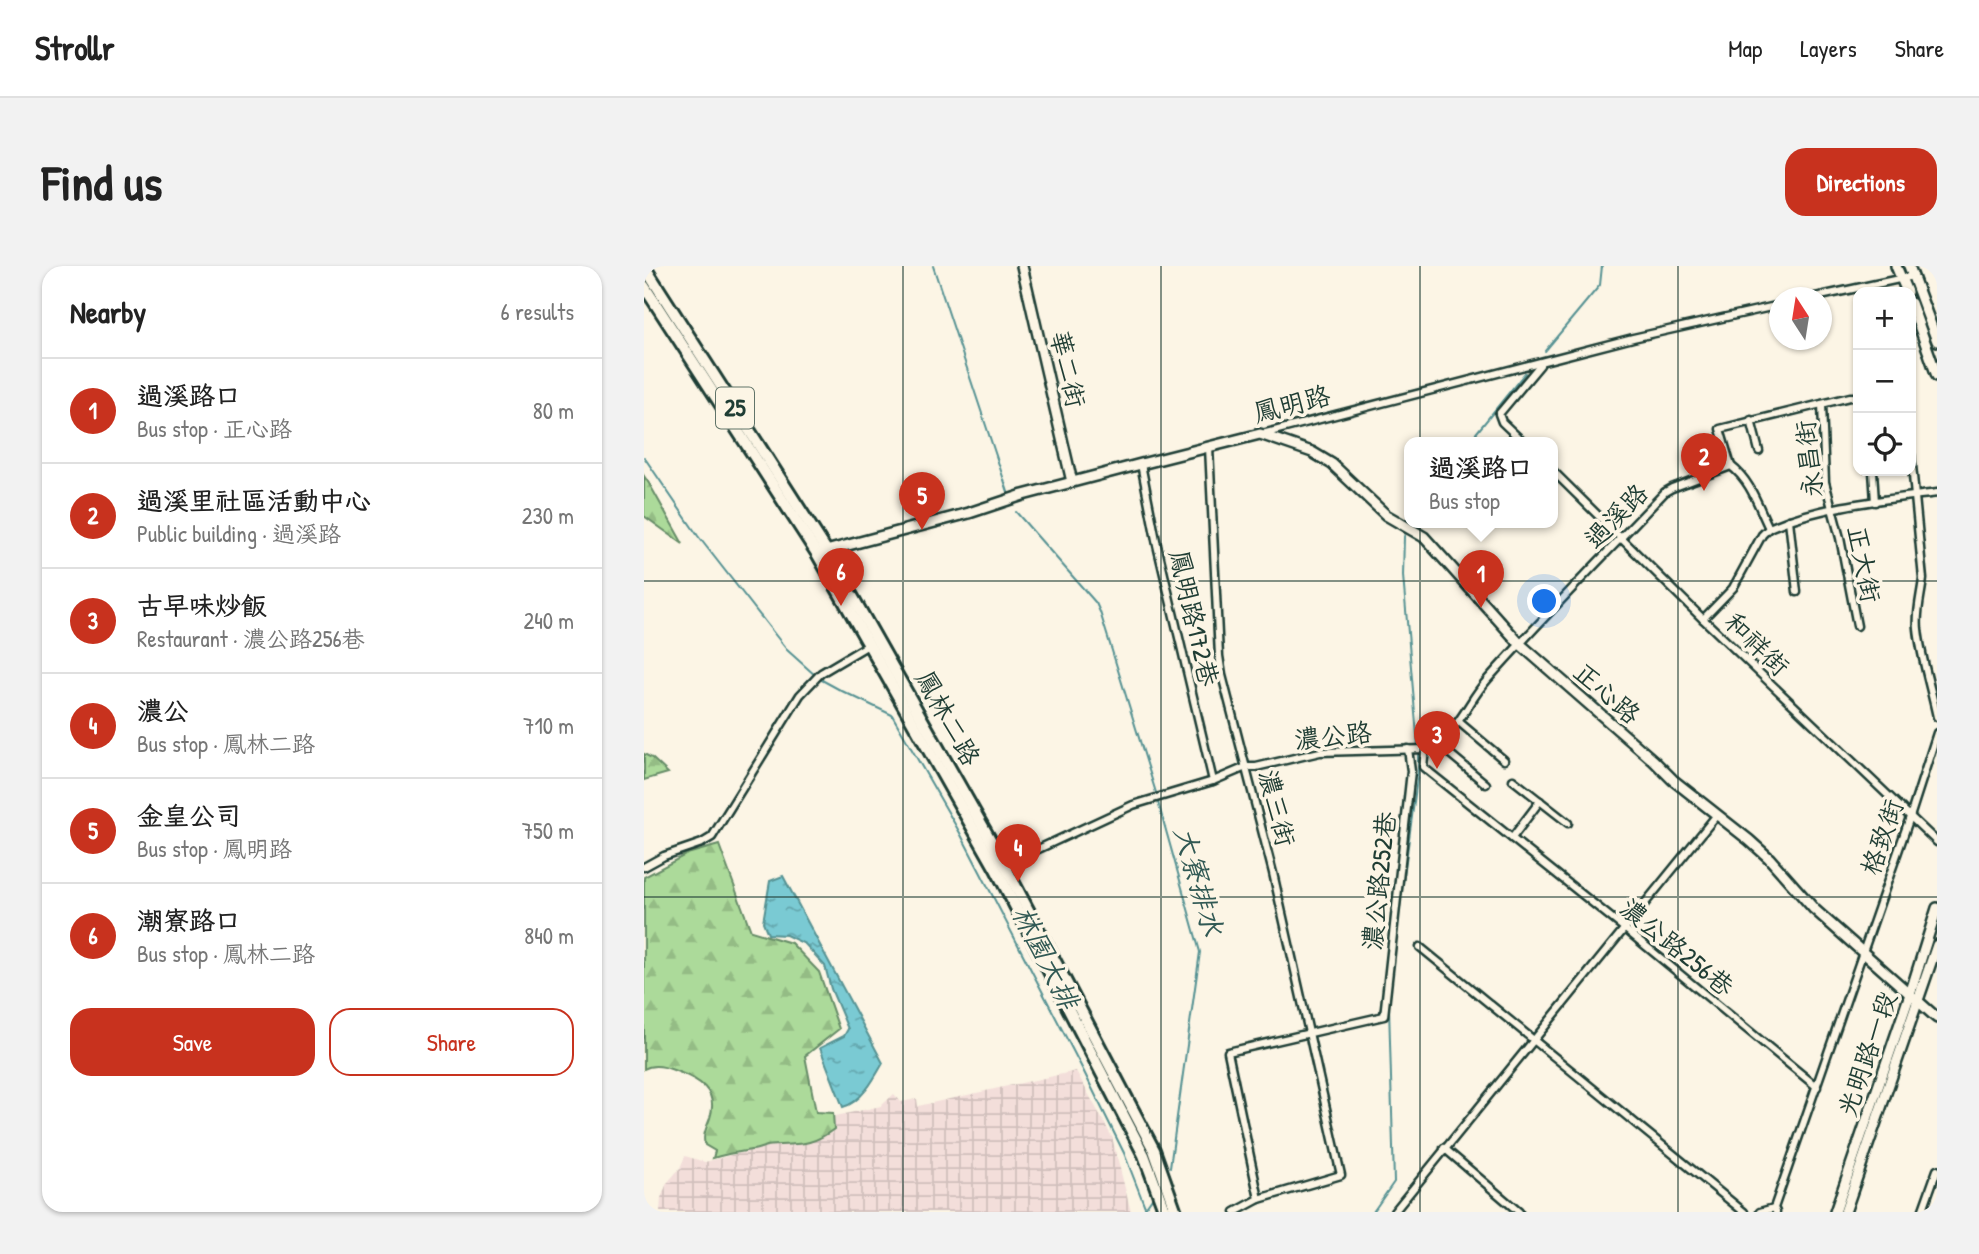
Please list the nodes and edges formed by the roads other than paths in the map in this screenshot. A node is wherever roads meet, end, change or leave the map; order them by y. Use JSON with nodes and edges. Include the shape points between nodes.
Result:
{"nodes":[{"id":1,"x":644,"y":266,"type":"edge"},
{"id":2,"x":1022,"y":266,"type":"edge"},
{"id":3,"x":1896,"y":266,"type":"edge"},
{"id":4,"x":1909,"y":266,"type":"edge"},
{"id":5,"x":1913,"y":276,"type":"junction"},
{"id":6,"x":1901,"y":279,"type":"junction"},
{"id":7,"x":644,"y":286,"type":"edge"},
{"id":8,"x":1905,"y":287,"type":"edge"},
{"id":9,"x":1832,"y":293,"type":"edge"},
{"id":10,"x":1769,"y":307,"type":"edge"},
{"id":11,"x":1916,"y":317,"type":"edge"},
{"id":12,"x":1937,"y":341,"type":"edge"},
{"id":13,"x":1541,"y":363,"type":"junction"},
{"id":14,"x":1937,"y":376,"type":"edge"},
{"id":15,"x":1853,"y":397,"type":"edge"},
{"id":16,"x":1822,"y":404,"type":"junction"},
{"id":17,"x":1751,"y":421,"type":"junction"},
{"id":18,"x":1260,"y":434,"type":"junction"},
{"id":19,"x":1518,"y":437,"type":"edge"},
{"id":20,"x":1209,"y":447,"type":"junction"},
{"id":21,"x":1759,"y":451,"type":"dead end"},
{"id":22,"x":1141,"y":464,"type":"junction"},
{"id":23,"x":1731,"y":466,"type":"junction"},
{"id":24,"x":1558,"y":476,"type":"edge"},
{"id":25,"x":1873,"y":476,"type":"edge"},
{"id":26,"x":1913,"y":476,"type":"edge"},
{"id":27,"x":1072,"y":482,"type":"junction"},
{"id":28,"x":1937,"y":493,"type":"edge"},
{"id":29,"x":1914,"y":496,"type":"junction"},
{"id":30,"x":1875,"y":502,"type":"junction"},
{"id":31,"x":1834,"y":509,"type":"junction"},
{"id":32,"x":1789,"y":520,"type":"junction"},
{"id":33,"x":1404,"y":526,"type":"edge"},
{"id":34,"x":1409,"y":528,"type":"edge"},
{"id":35,"x":1769,"y":528,"type":"junction"},
{"id":36,"x":1622,"y":537,"type":"junction"},
{"id":37,"x":822,"y":553,"type":"junction"},
{"id":38,"x":1797,"y":592,"type":"dead end"},
{"id":39,"x":1703,"y":619,"type":"junction"},
{"id":40,"x":1857,"y":626,"type":"dead end"},
{"id":41,"x":873,"y":641,"type":"junction"},
{"id":42,"x":1520,"y":644,"type":"junction"},
{"id":43,"x":1937,"y":716,"type":"edge"},
{"id":44,"x":1459,"y":722,"type":"junction"},
{"id":45,"x":1937,"y":733,"type":"edge"},
{"id":46,"x":1438,"y":744,"type":"junction"},
{"id":47,"x":1417,"y":749,"type":"junction"},
{"id":48,"x":1504,"y":760,"type":"dead end"},
{"id":49,"x":1246,"y":767,"type":"junction"},
{"id":50,"x":1513,"y":780,"type":"dead end"},
{"id":51,"x":1213,"y":781,"type":"junction"},
{"id":52,"x":1486,"y":784,"type":"dead end"},
{"id":53,"x":1540,"y":801,"type":"junction"},
{"id":54,"x":1716,"y":816,"type":"junction"},
{"id":55,"x":1910,"y":817,"type":"junction"},
{"id":56,"x":1569,"y":822,"type":"dead end"},
{"id":57,"x":1512,"y":838,"type":"junction"},
{"id":58,"x":1937,"y":842,"type":"edge"},
{"id":59,"x":644,"y":867,"type":"edge"},
{"id":60,"x":1000,"y":867,"type":"junction"},
{"id":61,"x":1937,"y":908,"type":"edge"},
{"id":62,"x":1624,"y":928,"type":"junction"},
{"id":63,"x":1937,"y":945,"type":"edge"},
{"id":64,"x":1420,"y":947,"type":"dead end"},
{"id":65,"x":1863,"y":953,"type":"junction"},
{"id":66,"x":1910,"y":994,"type":"junction"},
{"id":67,"x":1919,"y":1002,"type":"junction"},
{"id":68,"x":1937,"y":1018,"type":"edge"},
{"id":69,"x":1310,"y":1033,"type":"junction"},
{"id":70,"x":1533,"y":1039,"type":"junction"},
{"id":71,"x":1817,"y":1087,"type":"junction"},
{"id":72,"x":1444,"y":1148,"type":"junction"},
{"id":73,"x":1937,"y":1170,"type":"edge"},
{"id":74,"x":1259,"y":1199,"type":"junction"},
{"id":75,"x":1775,"y":1210,"type":"edge"},
{"id":76,"x":1165,"y":1212,"type":"edge"},
{"id":77,"x":1176,"y":1212,"type":"edge"},
{"id":78,"x":1235,"y":1212,"type":"edge"},
{"id":79,"x":1394,"y":1212,"type":"edge"},
{"id":80,"x":1520,"y":1212,"type":"edge"},
{"id":81,"x":1744,"y":1212,"type":"edge"},
{"id":82,"x":1760,"y":1212,"type":"edge"},
{"id":83,"x":1835,"y":1212,"type":"edge"},
{"id":84,"x":1845,"y":1212,"type":"edge"},
{"id":85,"x":1922,"y":1212,"type":"edge"}],
"edges":[{"from":1,"to":37,"type":"main road","name":"鳳林二路","number":"25"},
{"from":2,"to":27,"type":"street","name":"華二街"},
{"from":3,"to":6,"type":"street"},
{"from":4,"to":5,"type":"street"},
{"from":5,"to":6,"type":"street"},
{"from":5,"to":12,"type":"street"},
{"from":6,"to":8,"type":"street"},
{"from":6,"to":9,"type":"street"},
{"from":7,"to":37,"type":"main road","name":"鳳林二路","number":"25"},
{"from":10,"to":13,"type":"street","name":"鳳明路"},
{"from":11,"to":14,"type":"street"},
{"from":13,"to":18,"type":"street","name":"鳳明路"},
{"from":13,"to":19,"type":"street","via":[[1499,414]]},
{"from":15,"to":16,"type":"street"},
{"from":16,"to":17,"type":"street"},
{"from":16,"to":31,"type":"street","name":"永昌街","via":[[1825,482]]},
{"from":17,"to":21,"type":"street"},
{"from":17,"to":23,"type":"street","via":[[1720,429]]},
{"from":18,"to":20,"type":"street","name":"鳳明路"},
{"from":18,"to":33,"type":"street","name":"正心路","via":[[1332,464],[1386,515]]},
{"from":20,"to":22,"type":"street","name":"鳳明路"},
{"from":20,"to":49,"type":"street","name":"濃三街","via":[[1219,656]]},
{"from":22,"to":27,"type":"street","name":"鳳明路"},
{"from":22,"to":51,"type":"street","name":"鳳明路172巷"},
{"from":23,"to":35,"type":"street","via":[[1747,481]]},
{"from":23,"to":36,"type":"street","name":"過溪路","via":[[1665,492]]},
{"from":24,"to":36,"type":"street","name":"和祥街"},
{"from":25,"to":30,"type":"street"},
{"from":26,"to":29,"type":"street"},
{"from":27,"to":37,"type":"street","name":"鳳明路"},
{"from":28,"to":29,"type":"street"},
{"from":29,"to":30,"type":"street"},
{"from":29,"to":43,"type":"street","via":[[1923,579],[1918,629]]},
{"from":30,"to":31,"type":"street"},
{"from":31,"to":32,"type":"street"},
{"from":31,"to":40,"type":"street","name":"正大街"},
{"from":32,"to":35,"type":"street"},
{"from":32,"to":38,"type":"street"},
{"from":34,"to":42,"type":"street","name":"正心路","via":[[1437,550]]},
{"from":35,"to":39,"type":"street","via":[[1733,589]]},
{"from":36,"to":39,"type":"street","name":"和祥街"},
{"from":36,"to":42,"type":"street","name":"過溪路"},
{"from":37,"to":41,"type":"main road","name":"鳳林二路","number":"25"},
{"from":39,"to":55,"type":"street","name":"和祥街"},
{"from":41,"to":59,"type":"street","via":[[821,673],[792,704],[712,837]]},
{"from":41,"to":60,"type":"main road","name":"鳳林二路","number":"25"},
{"from":42,"to":44,"type":"street","name":"濃公路","via":[[1485,682]]},
{"from":42,"to":54,"type":"street","name":"正心路"},
{"from":44,"to":46,"type":"street","name":"濃公路"},
{"from":44,"to":48,"type":"street"},
{"from":45,"to":55,"type":"street","name":"格致街"},
{"from":46,"to":47,"type":"street","name":"濃公路"},
{"from":46,"to":52,"type":"street"},
{"from":47,"to":49,"type":"street","name":"濃公路","via":[[1320,752]]},
{"from":47,"to":57,"type":"street","name":"濃公路256巷","via":[[1423,767]]},
{"from":47,"to":69,"type":"street","name":"濃公路252巷","via":[[1384,1016]]},
{"from":49,"to":51,"type":"street","name":"濃公路"},
{"from":49,"to":69,"type":"street","name":"濃三街"},
{"from":50,"to":53,"type":"street"},
{"from":51,"to":60,"type":"street","name":"濃公路","via":[[1150,799]]},
{"from":53,"to":56,"type":"street"},
{"from":53,"to":57,"type":"street"},
{"from":54,"to":62,"type":"street"},
{"from":54,"to":65,"type":"street","name":"正心路","via":[[1769,858],[1814,909]]},
{"from":55,"to":58,"type":"street","name":"和祥街"},
{"from":55,"to":65,"type":"street","name":"格致街"},
{"from":57,"to":62,"type":"street","name":"濃公路256巷"},
{"from":60,"to":76,"type":"main road","name":"鳳林二路","number":"25","via":[[1144,1155]]},
{"from":60,"to":77,"type":"main road","name":"鳳林二路","number":"25","via":[[1154,1150]]},
{"from":61,"to":66,"type":"street","name":"光明路一段"},
{"from":62,"to":70,"type":"street"},
{"from":62,"to":71,"type":"street","name":"濃公路256巷"},
{"from":63,"to":67,"type":"street","name":"光明路一段"},
{"from":64,"to":70,"type":"street"},
{"from":65,"to":66,"type":"street","name":"正心路"},
{"from":65,"to":71,"type":"street","name":"格致街"},
{"from":66,"to":67,"type":"street","name":"正心路"},
{"from":66,"to":83,"type":"street","name":"光明路一段"},
{"from":67,"to":68,"type":"street","name":"正心路"},
{"from":67,"to":84,"type":"street","name":"光明路一段"},
{"from":69,"to":74,"type":"street","name":"濃三街","via":[[1341,1175]]},
{"from":69,"to":74,"type":"street","via":[[1228,1052]]},
{"from":70,"to":72,"type":"street"},
{"from":70,"to":81,"type":"street"},
{"from":71,"to":75,"type":"street","name":"格致街"},
{"from":72,"to":79,"type":"street"},
{"from":72,"to":80,"type":"street"},
{"from":73,"to":85,"type":"street"},
{"from":74,"to":78,"type":"street"},
{"from":75,"to":82,"type":"street"}]}
